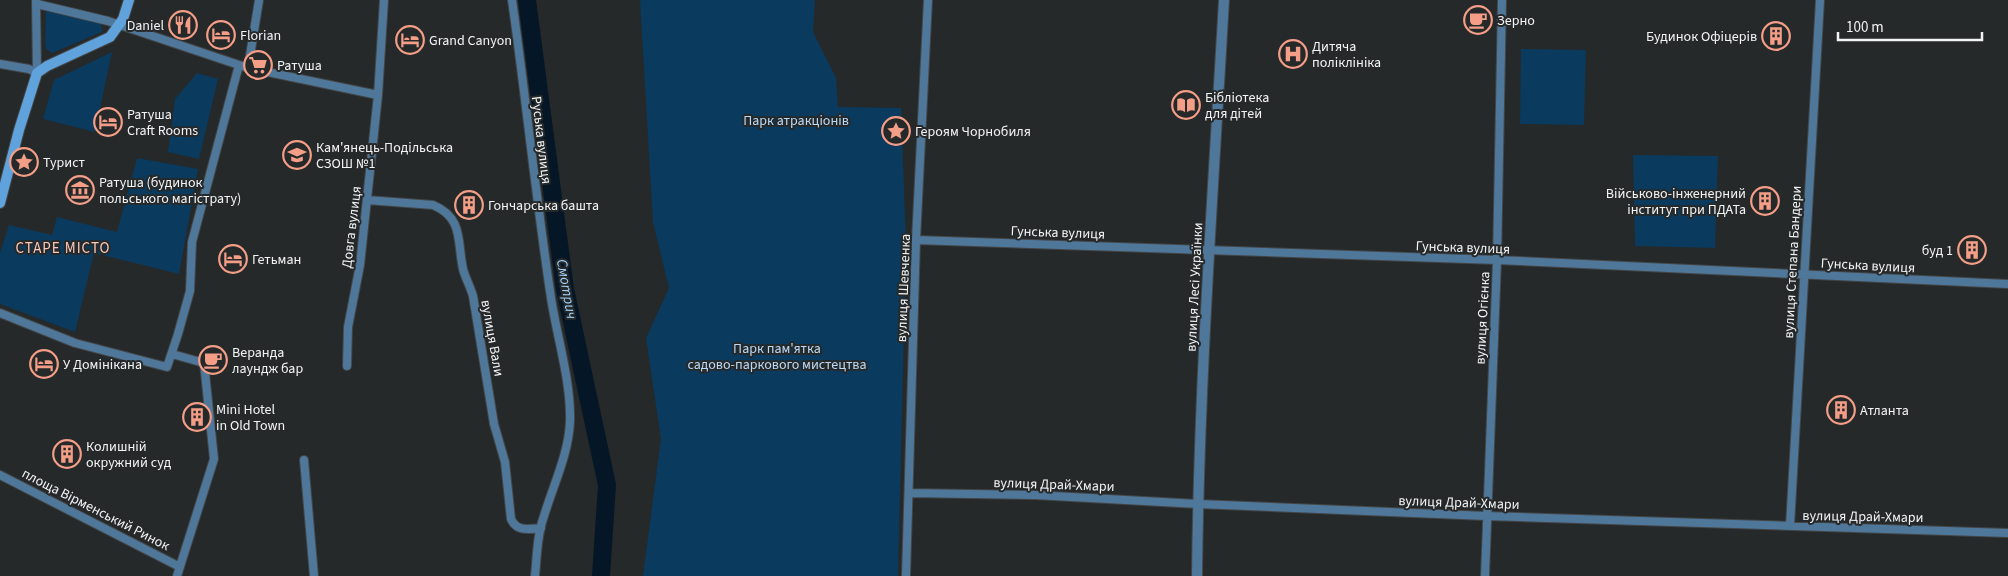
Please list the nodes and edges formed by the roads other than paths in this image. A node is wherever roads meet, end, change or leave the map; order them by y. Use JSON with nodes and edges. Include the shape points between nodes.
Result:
{"nodes":[{"id":1,"x":129,"y":0,"type":"edge"},
{"id":2,"x":259,"y":0,"type":"edge"},
{"id":3,"x":384,"y":0,"type":"edge"},
{"id":4,"x":512,"y":0,"type":"edge"},
{"id":5,"x":928,"y":0,"type":"edge"},
{"id":6,"x":1224,"y":0,"type":"edge"},
{"id":7,"x":1502,"y":0,"type":"edge"},
{"id":8,"x":1820,"y":0,"type":"edge"},
{"id":9,"x":37,"y":2,"type":"edge"},
{"id":10,"x":118,"y":25,"type":"junction"},
{"id":11,"x":0,"y":64,"type":"edge"},
{"id":12,"x":239,"y":65,"type":"junction"},
{"id":13,"x":248,"y":68,"type":"junction"},
{"id":14,"x":37,"y":73,"type":"junction"},
{"id":15,"x":378,"y":95,"type":"junction"},
{"id":16,"x":367,"y":200,"type":"junction"},
{"id":17,"x":0,"y":203,"type":"edge"},
{"id":18,"x":916,"y":240,"type":"junction"},
{"id":19,"x":1209,"y":250,"type":"junction"},
{"id":20,"x":1497,"y":260,"type":"junction"},
{"id":21,"x":1803,"y":275,"type":"junction"},
{"id":22,"x":2008,"y":284,"type":"edge"},
{"id":23,"x":0,"y":313,"type":"edge"},
{"id":24,"x":172,"y":354,"type":"junction"},
{"id":25,"x":347,"y":366,"type":"dead end"},
{"id":26,"x":304,"y":460,"type":"dead end"},
{"id":27,"x":0,"y":475,"type":"edge"},
{"id":28,"x":909,"y":493,"type":"junction"},
{"id":29,"x":1198,"y":504,"type":"junction"},
{"id":30,"x":1486,"y":516,"type":"junction"},
{"id":31,"x":1790,"y":526,"type":"junction"},
{"id":32,"x":540,"y":528,"type":"junction"},
{"id":33,"x":2008,"y":533,"type":"edge"},
{"id":34,"x":180,"y":566,"type":"junction"},
{"id":35,"x":177,"y":576,"type":"edge"},
{"id":36,"x":314,"y":576,"type":"edge"},
{"id":37,"x":535,"y":576,"type":"edge"},
{"id":38,"x":906,"y":576,"type":"edge"},
{"id":39,"x":1197,"y":576,"type":"edge"},
{"id":40,"x":1485,"y":576,"type":"edge"}],
"edges":[{"from":1,"to":10,"type":"main road"},
{"from":2,"to":13,"type":"street"},
{"from":3,"to":15,"type":"street","name":"Довга вулиця"},
{"from":4,"to":32,"type":"street","name":"Руська вулиця","via":[[551,299],[570,406],[569,435],[561,469]]},
{"from":5,"to":18,"type":"street","name":"вулиця Шевченка"},
{"from":6,"to":19,"type":"street","name":"вулиця Лесі Українки"},
{"from":7,"to":20,"type":"street","name":"вулиця Огієнка"},
{"from":8,"to":21,"type":"street","name":"вулиця Степана Бандери"},
{"from":9,"to":10,"type":"street"},
{"from":9,"to":14,"type":"street"},
{"from":10,"to":12,"type":"street"},
{"from":10,"to":14,"type":"main road","via":[[110,37]]},
{"from":11,"to":14,"type":"street"},
{"from":12,"to":13,"type":"street"},
{"from":12,"to":24,"type":"street","via":[[192,242],[190,291]]},
{"from":13,"to":15,"type":"street"},
{"from":14,"to":17,"type":"main road"},
{"from":15,"to":16,"type":"street","name":"Довга вулиця"},
{"from":16,"to":25,"type":"street","name":"Довга вулиця","via":[[360,266],[348,327]]},
{"from":16,"to":32,"type":"street","name":"вулиця Вали","via":[[433,205],[453,219],[464,272],[473,296],[494,424],[508,479],[511,519],[514,526],[521,529]]},
{"from":18,"to":19,"type":"street","name":"Гунська вулиця"},
{"from":18,"to":28,"type":"street","name":"вулиця Шевченка"},
{"from":19,"to":20,"type":"street","name":"Гунська вулиця"},
{"from":19,"to":29,"type":"street","name":"вулиця Лесі Українки"},
{"from":20,"to":21,"type":"street","name":"Гунська вулиця"},
{"from":20,"to":30,"type":"street","name":"вулиця Огієнка"},
{"from":21,"to":22,"type":"street","name":"Гунська вулиця"},
{"from":21,"to":31,"type":"street","name":"вулиця Степана Бандери"},
{"from":23,"to":24,"type":"street","via":[[75,343],[167,367]]},
{"from":24,"to":34,"type":"street","via":[[204,363],[214,459]]},
{"from":26,"to":36,"type":"street"},
{"from":27,"to":34,"type":"street","name":"площа Вірменський Ринок"},
{"from":28,"to":29,"type":"street","name":"вулиця Драй-Хмари","via":[[1035,495]]},
{"from":28,"to":38,"type":"street","name":"вулиця Шевченка"},
{"from":29,"to":30,"type":"street","name":"вулиця Драй-Хмари"},
{"from":29,"to":39,"type":"street","name":"вулиця Лесі Українки"},
{"from":30,"to":31,"type":"street","name":"вулиця Драй-Хмари"},
{"from":30,"to":40,"type":"street","name":"вулиця Огієнка"},
{"from":31,"to":33,"type":"street","name":"вулиця Драй-Хмари"},
{"from":32,"to":37,"type":"street","name":"Руська вулиця"},
{"from":34,"to":35,"type":"street"}]}
